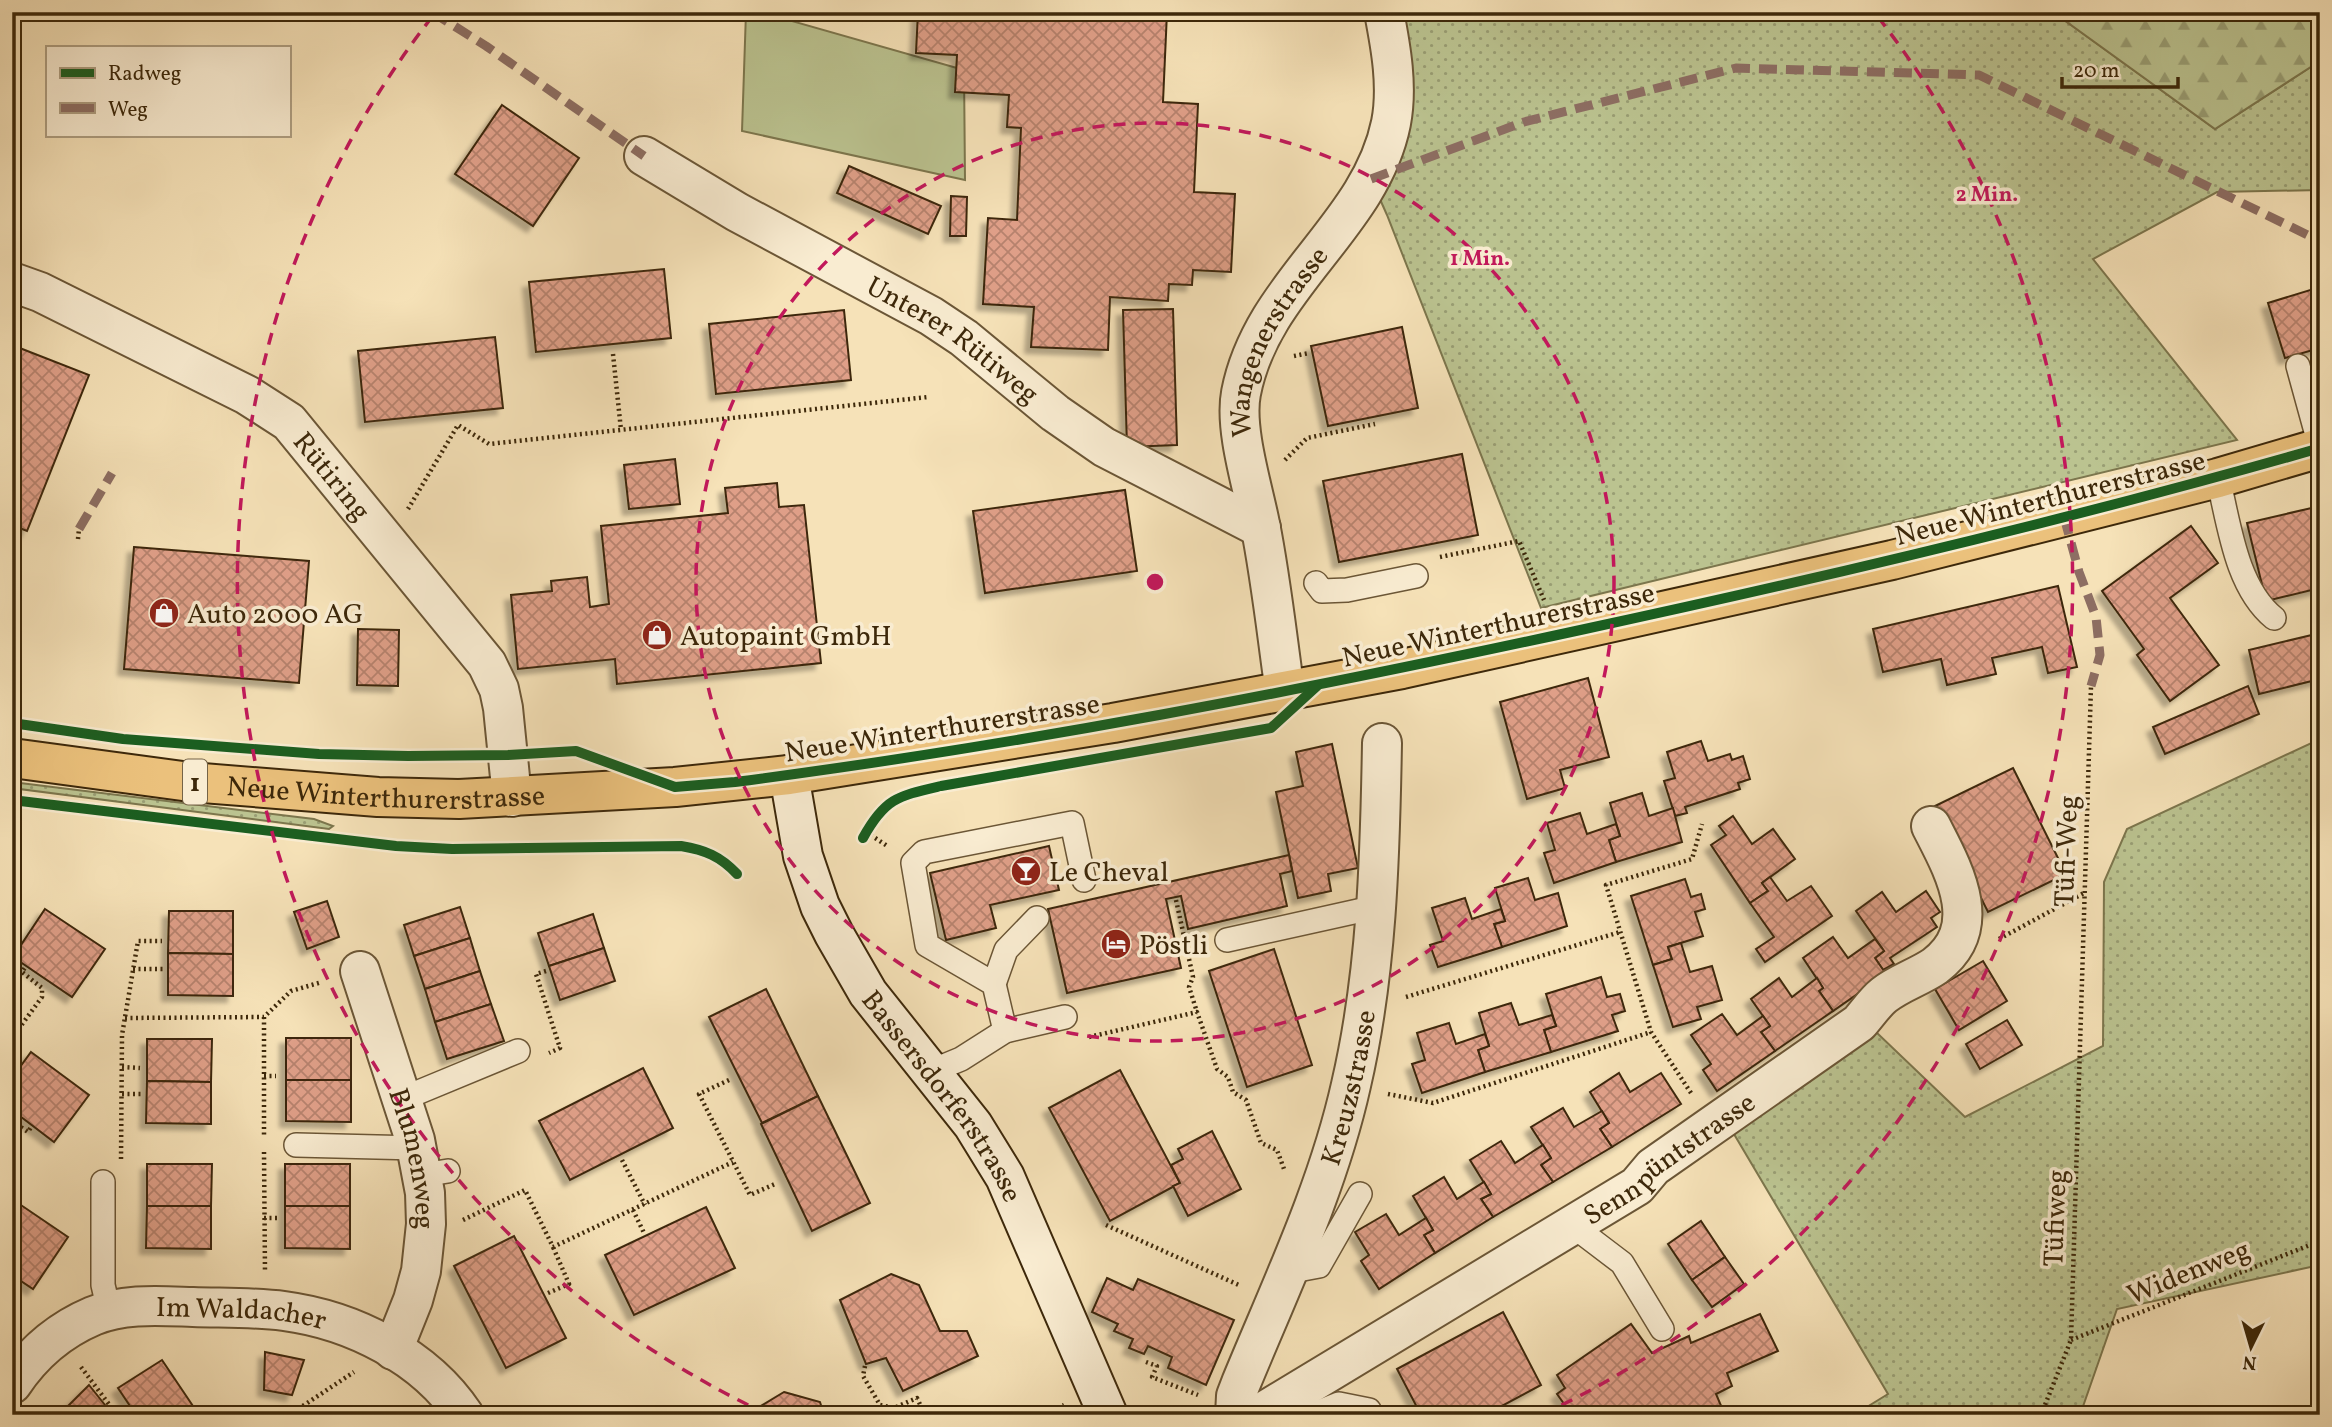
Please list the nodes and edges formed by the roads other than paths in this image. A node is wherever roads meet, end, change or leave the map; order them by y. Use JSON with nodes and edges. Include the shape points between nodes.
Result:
{"nodes":[{"id":1,"x":1384,"y":12,"type":"edge"},
{"id":2,"x":644,"y":156,"type":"dead end"},
{"id":3,"x":12,"y":282,"type":"edge"},
{"id":4,"x":2298,"y":366,"type":"dead end"},
{"id":5,"x":2320,"y":447,"type":"edge"},
{"id":6,"x":2218,"y":478,"type":"junction"},
{"id":7,"x":1261,"y":528,"type":"junction"},
{"id":8,"x":1416,"y":576,"type":"dead end"},
{"id":9,"x":1316,"y":583,"type":"dead end"},
{"id":10,"x":2274,"y":618,"type":"dead end"},
{"id":11,"x":1285,"y":692,"type":"junction"},
{"id":12,"x":1382,"y":743,"type":"dead end"},
{"id":13,"x":12,"y":758,"type":"edge"},
{"id":14,"x":789,"y":775,"type":"junction"},
{"id":15,"x":512,"y":797,"type":"junction"},
{"id":16,"x":1931,"y":826,"type":"dead end"},
{"id":17,"x":1084,"y":880,"type":"dead end"},
{"id":18,"x":1376,"y":907,"type":"junction"},
{"id":19,"x":1037,"y":918,"type":"dead end"},
{"id":20,"x":1227,"y":940,"type":"dead end"},
{"id":21,"x":360,"y":971,"type":"road end"},
{"id":22,"x":994,"y":984,"type":"junction"},
{"id":23,"x":1065,"y":1017,"type":"dead end"},
{"id":24,"x":1005,"y":1031,"type":"junction"},
{"id":25,"x":518,"y":1051,"type":"dead end"},
{"id":26,"x":932,"y":1071,"type":"junction"},
{"id":27,"x":402,"y":1099,"type":"junction"},
{"id":28,"x":296,"y":1145,"type":"dead end"},
{"id":29,"x":429,"y":1165,"type":"junction"},
{"id":30,"x":103,"y":1182,"type":"dead end"},
{"id":31,"x":1360,"y":1194,"type":"dead end"},
{"id":32,"x":1572,"y":1225,"type":"junction"},
{"id":33,"x":1287,"y":1272,"type":"junction"},
{"id":34,"x":109,"y":1311,"type":"junction"},
{"id":35,"x":1662,"y":1329,"type":"dead end"},
{"id":36,"x":24,"y":1345,"type":"edge"},
{"id":37,"x":388,"y":1346,"type":"junction"},
{"id":38,"x":12,"y":1384,"type":"edge"},
{"id":39,"x":1302,"y":1408,"type":"edge"},
{"id":40,"x":1242,"y":1413,"type":"edge"},
{"id":41,"x":464,"y":1415,"type":"edge"},
{"id":42,"x":1108,"y":1415,"type":"edge"},
{"id":43,"x":1372,"y":1415,"type":"edge"}],
"edges":[{"from":1,"to":7,"type":"street","name":"Wangenerstrasse","via":[[1394,95],[1384,150],[1353,206],[1268,322],[1240,395],[1239,421]]},
{"from":2,"to":7,"type":"street","name":"Unterer Rütiweg","via":[[737,212],[931,316],[1104,447]]},
{"from":3,"to":15,"type":"street","name":"Rütiring","via":[[247,395],[289,422],[487,664],[503,708]]},
{"from":4,"to":5,"type":"lane"},
{"from":5,"to":6,"type":"main road","name":"Neue Winterthurerstrasse","number":"1"},
{"from":6,"to":10,"type":"lane","via":[[2245,582]]},
{"from":6,"to":11,"type":"main road","name":"Neue Winterthurerstrasse","number":"1","via":[[1892,561]]},
{"from":7,"to":11,"type":"street","name":"Wangenerstrasse"},
{"from":8,"to":9,"type":"lane","via":[[1347,590],[1322,591]]},
{"from":11,"to":14,"type":"main road","name":"Neue Winterthurerstrasse","number":"1"},
{"from":12,"to":18,"type":"street","name":"Kreuzstrasse"},
{"from":13,"to":15,"type":"main road","name":"Neue Winterthurerstrasse","number":"1","via":[[119,773],[378,797]]},
{"from":14,"to":15,"type":"main road","name":"Neue Winterthurerstrasse","number":"1","via":[[675,788]]},
{"from":14,"to":26,"type":"street","name":"Bassersdorferstrasse","via":[[803,856],[820,906],[868,993]]},
{"from":16,"to":32,"type":"street","name":"Sennpüntstrasse","via":[[1961,894],[1959,934],[1948,954],[1884,995],[1859,1023],[1653,1167],[1637,1186]]},
{"from":17,"to":22,"type":"lane","via":[[1072,823],[924,852],[913,863],[928,945]]},
{"from":18,"to":20,"type":"lane"},
{"from":18,"to":33,"type":"street","name":"Kreuzstrasse","via":[[1370,981],[1351,1085],[1329,1165]]},
{"from":19,"to":22,"type":"lane","via":[[1006,950]]},
{"from":21,"to":27,"type":"street","name":"Blumenweg"},
{"from":22,"to":24,"type":"lane"},
{"from":23,"to":24,"type":"lane"},
{"from":24,"to":26,"type":"lane"},
{"from":25,"to":27,"type":"lane"},
{"from":26,"to":42,"type":"street","name":"Bassersdorferstrasse","via":[[1005,1177]]},
{"from":27,"to":29,"type":"street","name":"Blumenweg"},
{"from":28,"to":29,"type":"lane"},
{"from":29,"to":37,"type":"street","name":"Blumenweg","via":[[421,1271],[413,1300]]},
{"from":30,"to":34,"type":"lane","via":[[103,1285]]},
{"from":31,"to":33,"type":"lane","via":[[1319,1266]]},
{"from":32,"to":35,"type":"lane","via":[[1622,1263]]},
{"from":32,"to":39,"type":"street","name":"Sennpüntstrasse"},
{"from":33,"to":40,"type":"street","name":"Kreuzstrasse","via":[[1241,1383]]},
{"from":34,"to":36,"type":"street","name":"Im Waldacher"},
{"from":34,"to":37,"type":"street","name":"Im Waldacher","via":[[158,1306],[265,1308],[342,1325]]},
{"from":36,"to":38,"type":"street","name":"Im Waldacher"},
{"from":37,"to":41,"type":"street","name":"Im Waldacher","via":[[431,1378]]},
{"from":39,"to":40,"type":"street","name":"Sennpüntstrasse"},
{"from":39,"to":43,"type":"lane","via":[[1339,1404],[1369,1410]]}]}
